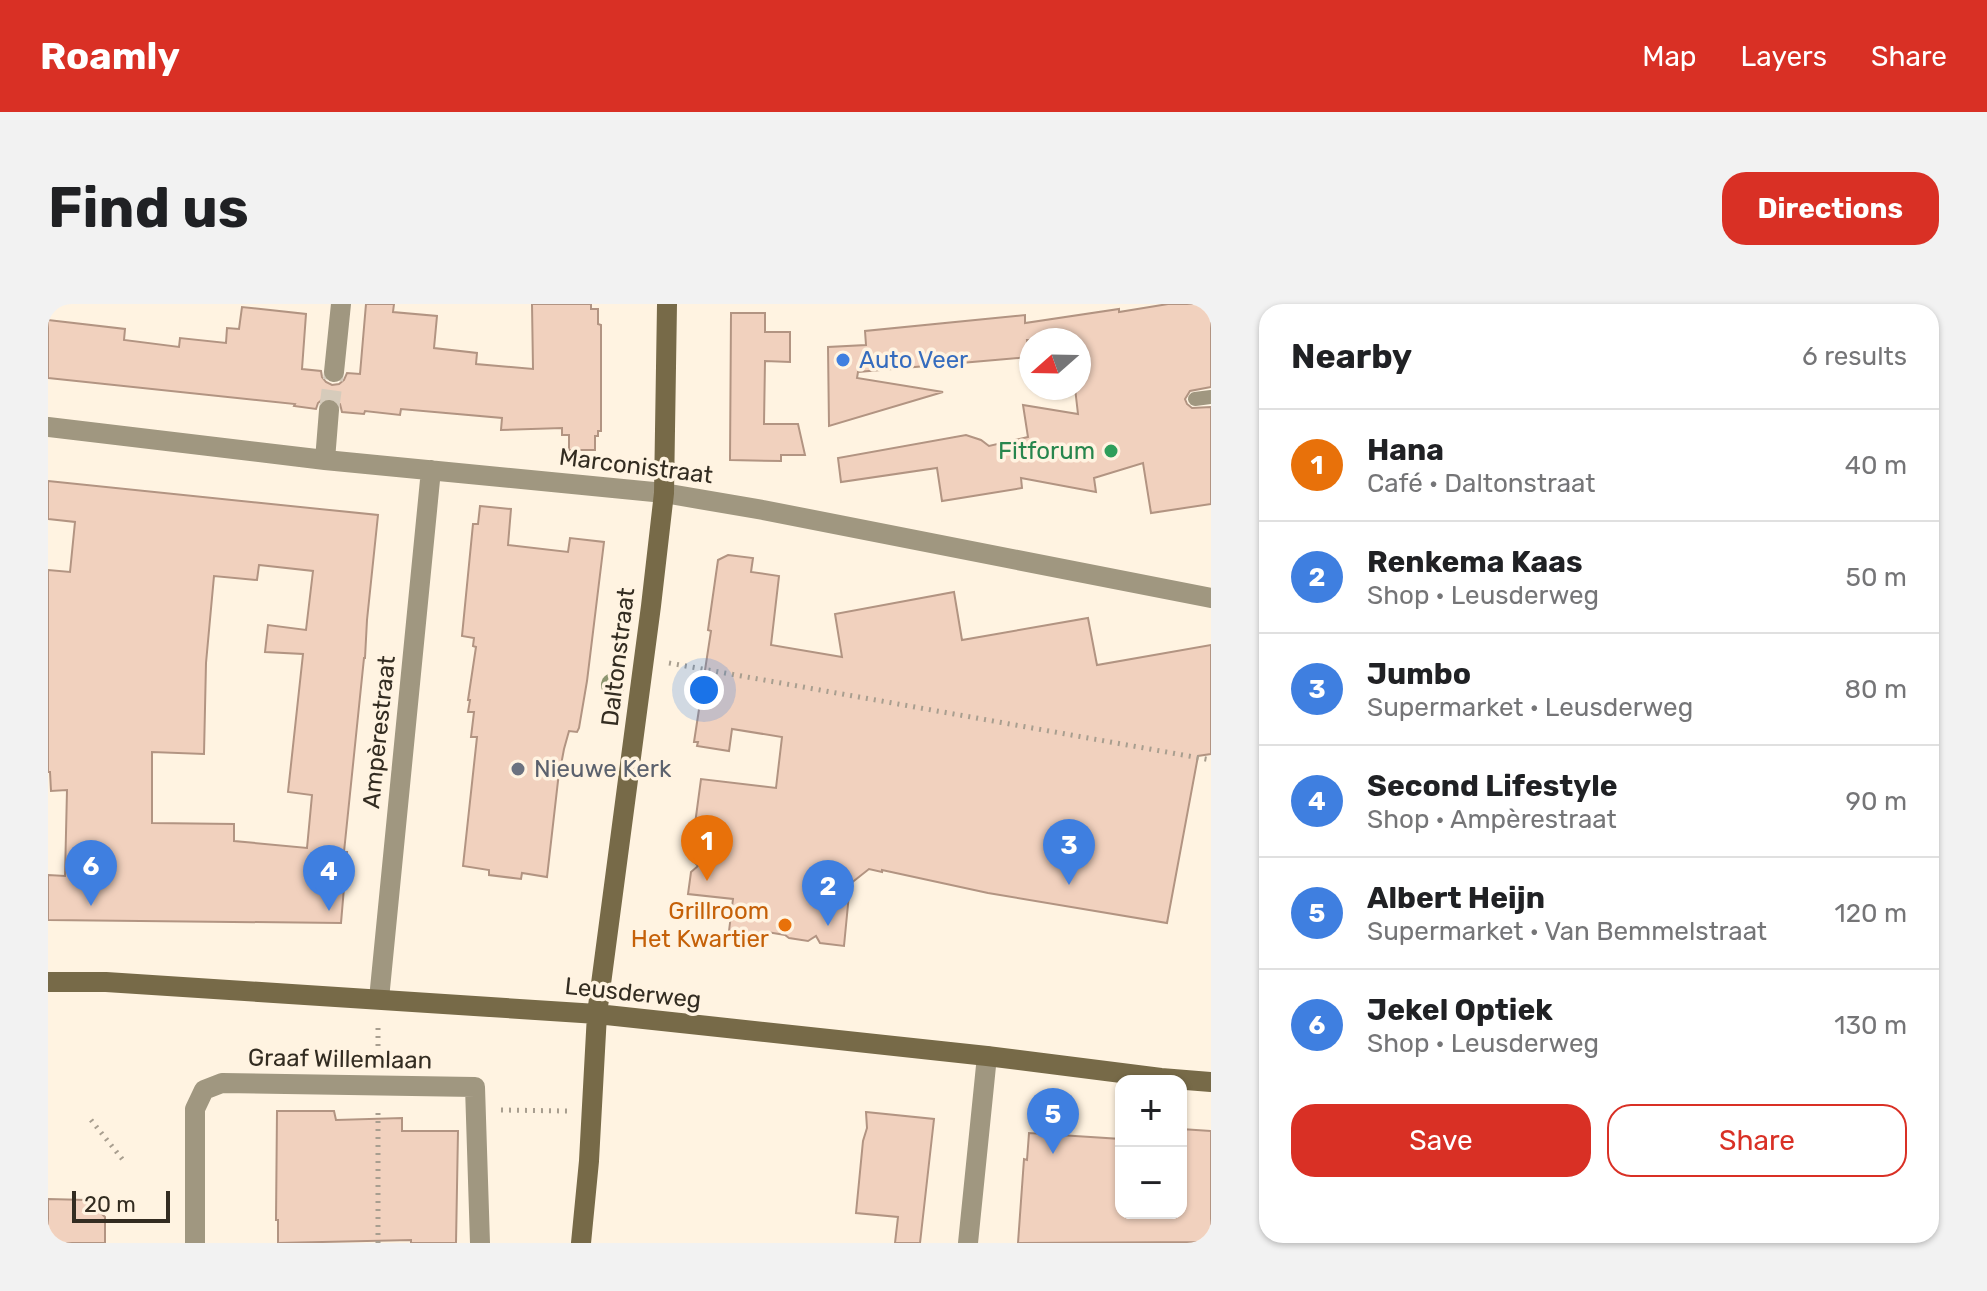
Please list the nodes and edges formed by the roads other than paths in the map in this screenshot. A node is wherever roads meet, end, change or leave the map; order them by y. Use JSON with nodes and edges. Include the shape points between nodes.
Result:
{"nodes":[{"id":1,"x":341,"y":304,"type":"edge"},
{"id":2,"x":667,"y":304,"type":"edge"},
{"id":3,"x":334,"y":372,"type":"tunnel mouth"},
{"id":4,"x":1211,"y":397,"type":"edge"},
{"id":5,"x":1195,"y":399,"type":"dead end"},
{"id":6,"x":329,"y":410,"type":"tunnel mouth"},
{"id":7,"x":48,"y":427,"type":"edge"},
{"id":8,"x":325,"y":460,"type":"junction"},
{"id":9,"x":431,"y":470,"type":"junction"},
{"id":10,"x":664,"y":493,"type":"junction"},
{"id":11,"x":1211,"y":598,"type":"edge"},
{"id":12,"x":48,"y":982,"type":"edge"},
{"id":13,"x":379,"y":999,"type":"junction"},
{"id":14,"x":597,"y":1014,"type":"junction"},
{"id":15,"x":987,"y":1056,"type":"junction"},
{"id":16,"x":1211,"y":1082,"type":"edge"},
{"id":17,"x":195,"y":1243,"type":"edge"},
{"id":18,"x":480,"y":1243,"type":"edge"},
{"id":19,"x":581,"y":1243,"type":"edge"},
{"id":20,"x":968,"y":1243,"type":"edge"}],
"edges":[{"from":1,"to":3,"type":"street"},
{"from":2,"to":10,"type":"street","name":"Daltonstraat"},
{"from":4,"to":5,"type":"lane"},
{"from":6,"to":8,"type":"street"},
{"from":7,"to":8,"type":"street","name":"Marconistraat"},
{"from":8,"to":9,"type":"street","name":"Marconistraat"},
{"from":9,"to":10,"type":"street","name":"Marconistraat"},
{"from":9,"to":13,"type":"street","name":"Ampèrestraat"},
{"from":10,"to":11,"type":"street","name":"Marconistraat"},
{"from":10,"to":14,"type":"street","name":"Daltonstraat"},
{"from":12,"to":13,"type":"street","name":"Leusderweg"},
{"from":13,"to":14,"type":"street","name":"Leusderweg"},
{"from":14,"to":15,"type":"street","name":"Leusderweg"},
{"from":14,"to":19,"type":"street","name":"Daltonstraat"},
{"from":15,"to":16,"type":"street","name":"Leusderweg"},
{"from":15,"to":20,"type":"street"},
{"from":17,"to":18,"type":"street","name":"Graaf Willemlaan","via":[[195,1109],[204,1090],[222,1083],[475,1087]]}]}
